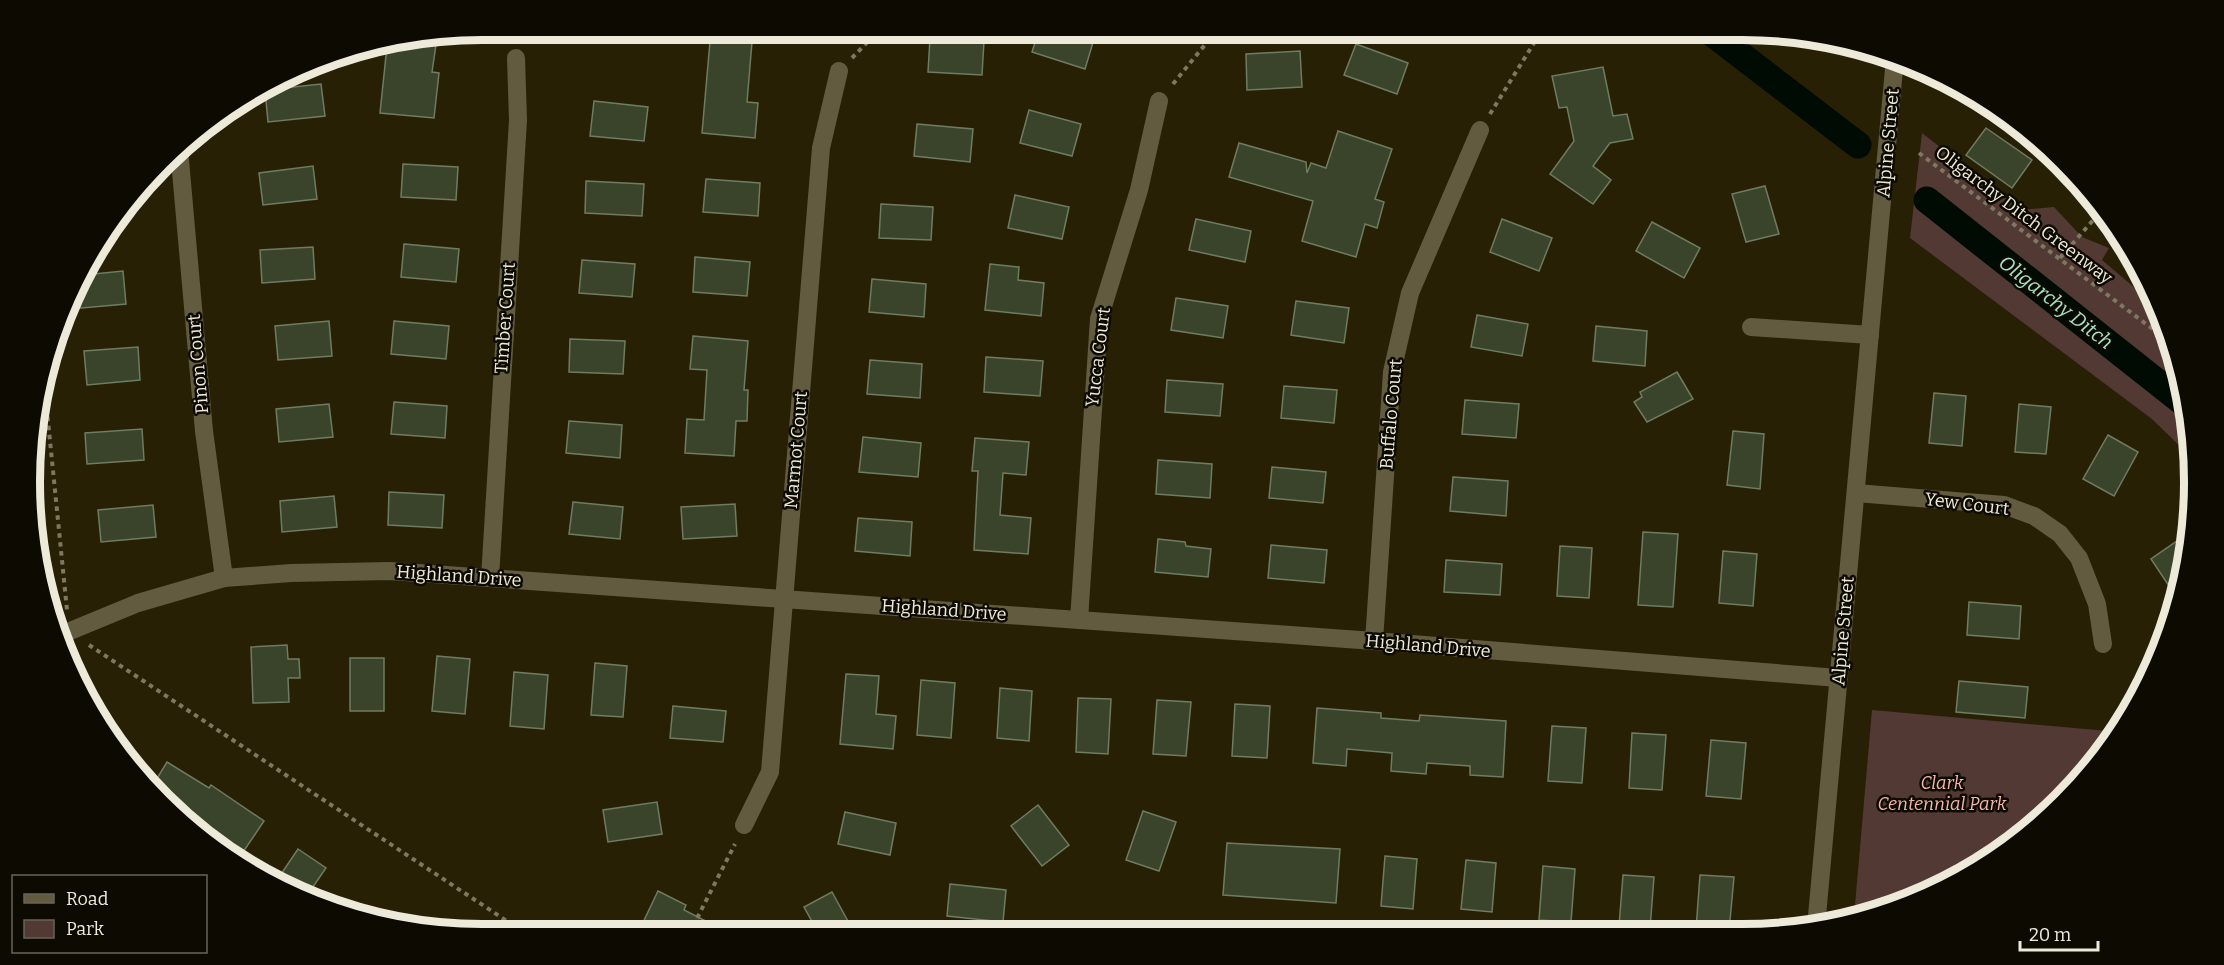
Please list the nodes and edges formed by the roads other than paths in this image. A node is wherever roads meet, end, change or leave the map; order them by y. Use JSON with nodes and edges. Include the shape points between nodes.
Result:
{"nodes":[{"id":1,"x":516,"y":58,"type":"dead end"},
{"id":2,"x":1894,"y":68,"type":"edge"},
{"id":3,"x":839,"y":71,"type":"road end"},
{"id":4,"x":1159,"y":101,"type":"road end"},
{"id":5,"x":1480,"y":130,"type":"road end"},
{"id":6,"x":180,"y":160,"type":"edge"},
{"id":7,"x":1751,"y":327,"type":"dead end"},
{"id":8,"x":1870,"y":335,"type":"junction"},
{"id":9,"x":1856,"y":492,"type":"junction"},
{"id":10,"x":224,"y":578,"type":"junction"},
{"id":11,"x":490,"y":578,"type":"junction"},
{"id":12,"x":784,"y":598,"type":"junction"},
{"id":13,"x":1079,"y":620,"type":"junction"},
{"id":14,"x":67,"y":632,"type":"edge"},
{"id":15,"x":1374,"y":641,"type":"junction"},
{"id":16,"x":2103,"y":644,"type":"dead end"},
{"id":17,"x":1838,"y":678,"type":"junction"},
{"id":18,"x":744,"y":825,"type":"road end"},
{"id":19,"x":1817,"y":918,"type":"edge"}],
"edges":[{"from":1,"to":11,"type":"street","name":"Timber Court","via":[[518,120]]},
{"from":2,"to":8,"type":"street","name":"Alpine Street"},
{"from":3,"to":12,"type":"street","name":"Marmot Court","via":[[820,148]]},
{"from":4,"to":13,"type":"street","name":"Yucca Court","via":[[1139,190],[1099,319]]},
{"from":5,"to":15,"type":"street","name":"Buffalo Court","via":[[1410,293],[1392,372]]},
{"from":6,"to":10,"type":"street","name":"Pinon Court","via":[[204,431]]},
{"from":7,"to":8,"type":"street"},
{"from":8,"to":9,"type":"street","name":"Alpine Street"},
{"from":9,"to":16,"type":"street","name":"Yew Court","via":[[2004,505],[2034,516],[2060,534],[2079,558],[2097,604]]},
{"from":9,"to":17,"type":"street","name":"Alpine Street"},
{"from":10,"to":11,"type":"street","name":"Highland Drive","via":[[390,572]]},
{"from":10,"to":14,"type":"street","name":"Highland Drive","via":[[138,603]]},
{"from":11,"to":12,"type":"street","name":"Highland Drive"},
{"from":12,"to":13,"type":"street","name":"Highland Drive"},
{"from":12,"to":18,"type":"street","name":"Marmot Court","via":[[770,772]]},
{"from":13,"to":15,"type":"street","name":"Highland Drive"},
{"from":15,"to":17,"type":"street","name":"Highland Drive"},
{"from":17,"to":19,"type":"street","name":"Alpine Street"}]}
